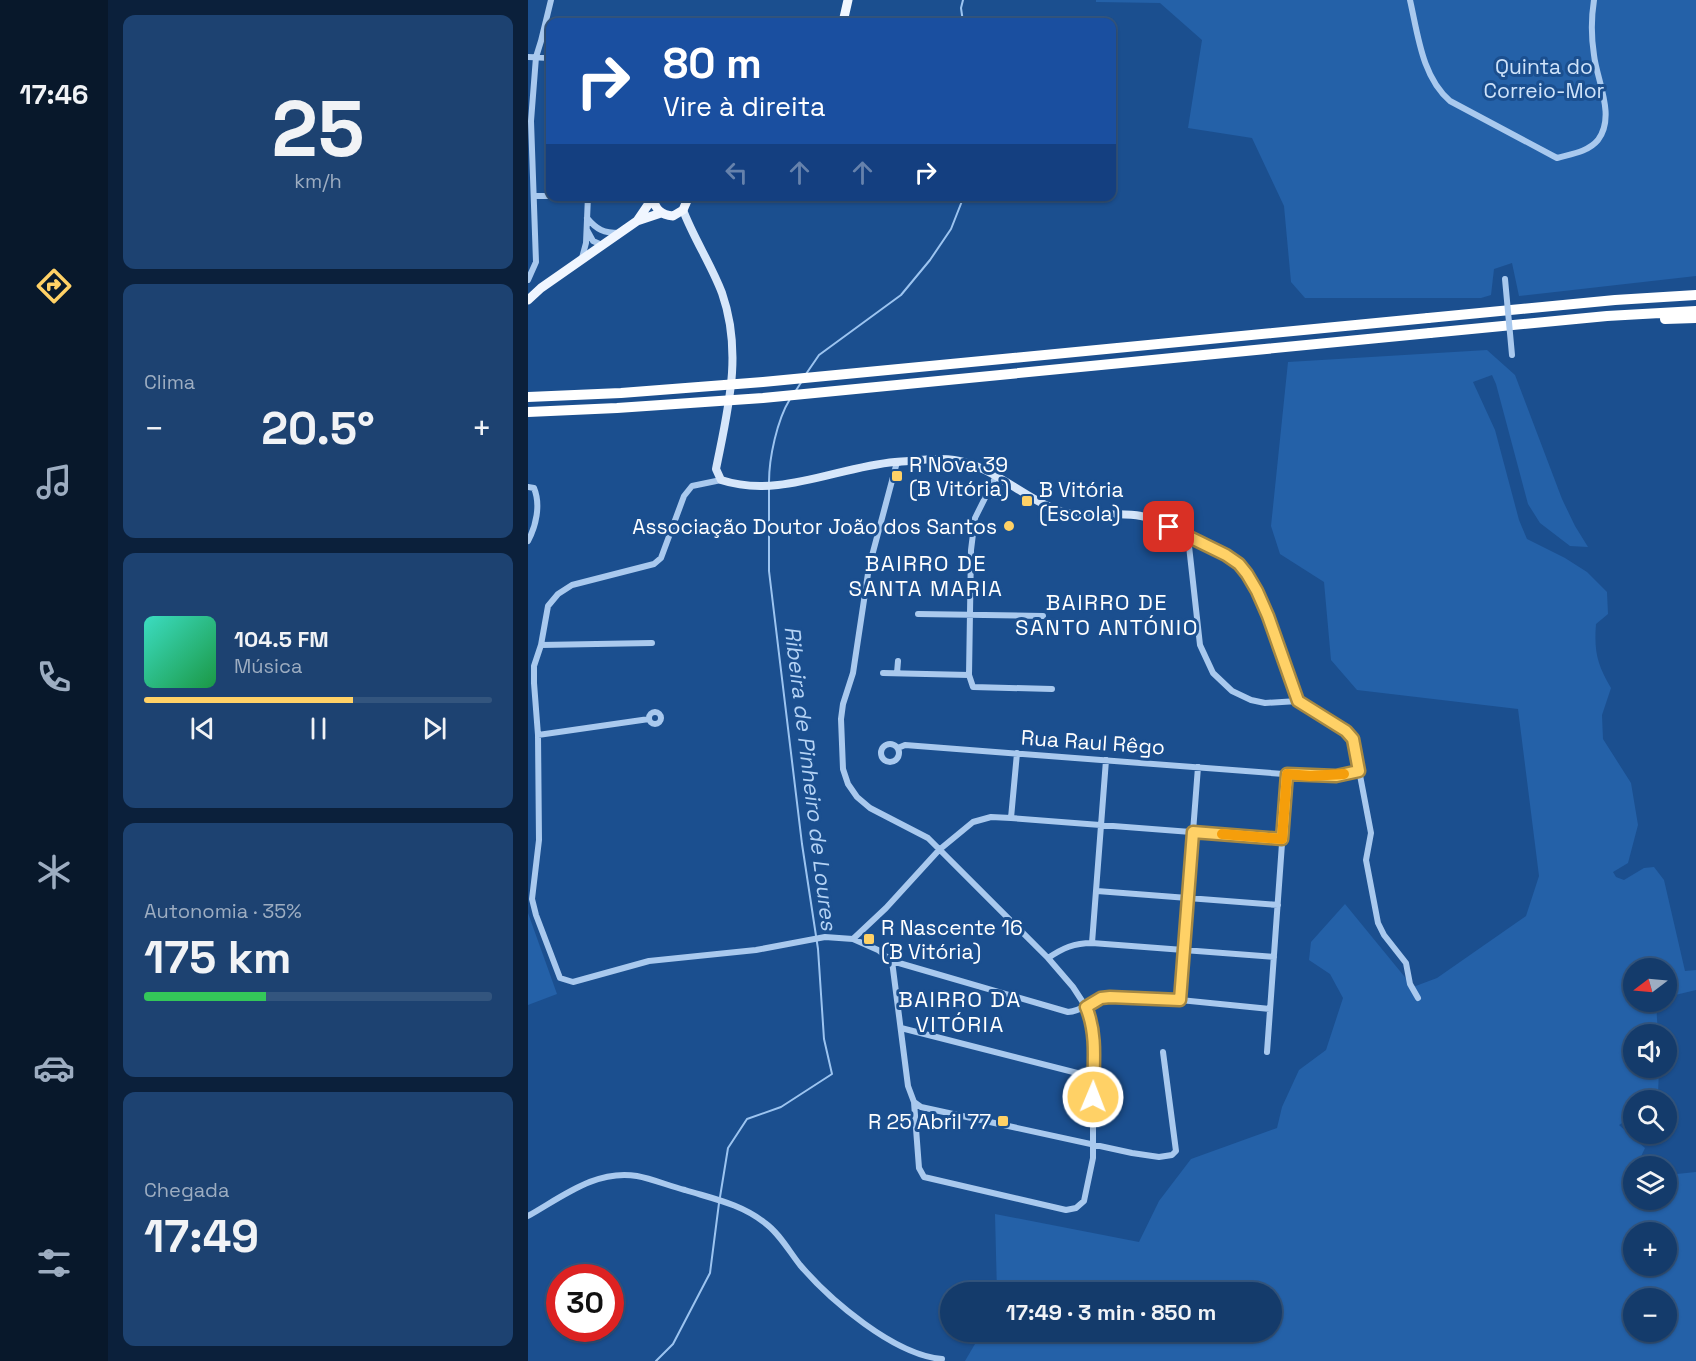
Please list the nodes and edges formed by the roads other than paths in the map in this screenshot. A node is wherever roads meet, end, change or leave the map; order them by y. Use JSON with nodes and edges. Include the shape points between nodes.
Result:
{"nodes":[{"id":1,"x":551,"y":0,"type":"edge"},
{"id":2,"x":848,"y":0,"type":"edge"},
{"id":3,"x":1410,"y":0,"type":"edge"},
{"id":4,"x":1594,"y":0,"type":"edge"},
{"id":5,"x":547,"y":18,"type":"edge"},
{"id":6,"x":844,"y":18,"type":"edge"},
{"id":7,"x":546,"y":23,"type":"edge"},
{"id":8,"x":532,"y":57,"type":"edge"},
{"id":9,"x":534,"y":196,"type":"junction"},
{"id":10,"x":546,"y":196,"type":"edge"},
{"id":11,"x":588,"y":201,"type":"edge"},
{"id":12,"x":650,"y":201,"type":"edge"},
{"id":13,"x":654,"y":201,"type":"edge"},
{"id":14,"x":687,"y":201,"type":"edge"},
{"id":15,"x":683,"y":210,"type":"junction"},
{"id":16,"x":661,"y":213,"type":"junction"},
{"id":17,"x":672,"y":216,"type":"junction"},
{"id":18,"x":587,"y":218,"type":"junction"},
{"id":19,"x":637,"y":221,"type":"junction"},
{"id":20,"x":586,"y":230,"type":"junction"},
{"id":21,"x":621,"y":233,"type":"junction"},
{"id":22,"x":692,"y":233,"type":"junction"},
{"id":23,"x":531,"y":237,"type":"edge"},
{"id":24,"x":603,"y":246,"type":"junction"},
{"id":25,"x":581,"y":260,"type":"junction"},
{"id":26,"x":1505,"y":279,"type":"dead end"},
{"id":27,"x":528,"y":280,"type":"edge"},
{"id":28,"x":1696,"y":289,"type":"edge"},
{"id":29,"x":1696,"y":294,"type":"edge"},
{"id":30,"x":528,"y":300,"type":"edge"},
{"id":31,"x":1599,"y":301,"type":"junction"},
{"id":32,"x":1696,"y":311,"type":"edge"},
{"id":33,"x":1696,"y":318,"type":"edge"},
{"id":34,"x":1503,"y":327,"type":"junction"},
{"id":35,"x":1512,"y":355,"type":"dead end"},
{"id":36,"x":528,"y":397,"type":"edge"},
{"id":37,"x":528,"y":412,"type":"edge"},
{"id":38,"x":897,"y":462,"type":"junction"},
{"id":39,"x":996,"y":476,"type":"junction"},
{"id":40,"x":721,"y":480,"type":"junction"},
{"id":41,"x":528,"y":487,"type":"edge"},
{"id":42,"x":1188,"y":537,"type":"junction"},
{"id":43,"x":528,"y":542,"type":"edge"},
{"id":44,"x":918,"y":614,"type":"dead end"},
{"id":45,"x":970,"y":615,"type":"junction"},
{"id":46,"x":1043,"y":616,"type":"dead end"},
{"id":47,"x":652,"y":643,"type":"dead end"},
{"id":48,"x":541,"y":645,"type":"junction"},
{"id":49,"x":898,"y":661,"type":"dead end"},
{"id":50,"x":528,"y":662,"type":"edge"},
{"id":51,"x":534,"y":666,"type":"junction"},
{"id":52,"x":883,"y":673,"type":"dead end"},
{"id":53,"x":897,"y":673,"type":"junction"},
{"id":54,"x":969,"y":675,"type":"junction"},
{"id":55,"x":1052,"y":689,"type":"dead end"},
{"id":56,"x":1298,"y":701,"type":"junction"},
{"id":57,"x":528,"y":716,"type":"edge"},
{"id":58,"x":536,"y":718,"type":"junction"},
{"id":59,"x":649,"y":719,"type":"dead end"},
{"id":60,"x":538,"y":735,"type":"junction"},
{"id":61,"x":898,"y":748,"type":"dead end"},
{"id":62,"x":1017,"y":753,"type":"junction"},
{"id":63,"x":1106,"y":760,"type":"junction"},
{"id":64,"x":1198,"y":767,"type":"junction"},
{"id":65,"x":1359,"y":771,"type":"junction"},
{"id":66,"x":1287,"y":774,"type":"junction"},
{"id":67,"x":528,"y":793,"type":"edge"},
{"id":68,"x":538,"y":794,"type":"junction"},
{"id":69,"x":1011,"y":818,"type":"junction"},
{"id":70,"x":1101,"y":824,"type":"junction"},
{"id":71,"x":1193,"y":832,"type":"junction"},
{"id":72,"x":1282,"y":839,"type":"junction"},
{"id":73,"x":939,"y":850,"type":"junction"},
{"id":74,"x":1097,"y":891,"type":"junction"},
{"id":75,"x":1187,"y":897,"type":"junction"},
{"id":76,"x":1278,"y":905,"type":"junction"},
{"id":77,"x":853,"y":939,"type":"junction"},
{"id":78,"x":1092,"y":943,"type":"junction"},
{"id":79,"x":1183,"y":951,"type":"junction"},
{"id":80,"x":1274,"y":957,"type":"junction"},
{"id":81,"x":1048,"y":958,"type":"junction"},
{"id":82,"x":892,"y":961,"type":"junction"},
{"id":83,"x":1418,"y":998,"type":"dead end"},
{"id":84,"x":1180,"y":1000,"type":"junction"},
{"id":85,"x":1086,"y":1007,"type":"junction"},
{"id":86,"x":1270,"y":1009,"type":"junction"},
{"id":87,"x":901,"y":1028,"type":"junction"},
{"id":88,"x":1163,"y":1052,"type":"dead end"},
{"id":89,"x":1267,"y":1052,"type":"dead end"},
{"id":90,"x":1093,"y":1077,"type":"junction"},
{"id":91,"x":914,"y":1102,"type":"junction"},
{"id":92,"x":1093,"y":1145,"type":"junction"},
{"id":93,"x":528,"y":1216,"type":"edge"},
{"id":94,"x":942,"y":1359,"type":"dead end"}],
"edges":[{"from":1,"to":5,"type":"street"},
{"from":2,"to":6,"type":"main road"},
{"from":3,"to":4,"type":"street","via":[[1424,58],[1438,90],[1450,101],[1557,158],[1584,151],[1598,140],[1605,125],[1606,111],[1592,36]]},
{"from":7,"to":8,"type":"street","via":[[542,41]]},
{"from":8,"to":9,"type":"street"},
{"from":9,"to":10,"type":"street"},
{"from":9,"to":23,"type":"street"},
{"from":11,"to":18,"type":"street"},
{"from":12,"to":19,"type":"main road"},
{"from":13,"to":16,"type":"main road"},
{"from":14,"to":15,"type":"main road"},
{"from":15,"to":17,"type":"main road"},
{"from":15,"to":22,"type":"street"},
{"from":16,"to":17,"type":"main road"},
{"from":16,"to":19,"type":"main road"},
{"from":17,"to":22,"type":"street"},
{"from":18,"to":20,"type":"street"},
{"from":18,"to":21,"type":"street","via":[[602,232]]},
{"from":19,"to":21,"type":"main road"},
{"from":20,"to":24,"type":"street","via":[[596,244]]},
{"from":20,"to":25,"type":"street"},
{"from":21,"to":24,"type":"main road"},
{"from":22,"to":40,"type":"street","via":[[712,268],[731,331],[734,366],[716,469]]},
{"from":23,"to":27,"type":"street","via":[[536,262]]},
{"from":24,"to":25,"type":"main road"},
{"from":25,"to":30,"type":"main road"},
{"from":26,"to":35,"type":"street","bridge":true},
{"from":28,"to":31,"type":"highway"},
{"from":29,"to":31,"type":"highway"},
{"from":31,"to":36,"type":"highway","bridge":true,"via":[[763,382]]},
{"from":32,"to":34,"type":"highway"},
{"from":33,"to":34,"type":"highway"},
{"from":34,"to":37,"type":"highway","bridge":true,"via":[[763,398]]},
{"from":38,"to":39,"type":"street","via":[[954,460]]},
{"from":38,"to":40,"type":"street","via":[[778,486]]},
{"from":38,"to":73,"type":"street","via":[[869,567],[853,673],[843,704],[843,769],[848,784],[870,808],[928,838]]},
{"from":39,"to":42,"type":"street","via":[[1042,504],[1065,512],[1140,516]]},
{"from":39,"to":45,"type":"street","via":[[975,518]]},
{"from":40,"to":48,"type":"street","via":[[692,486],[684,496],[661,558],[654,564],[572,585],[558,594],[548,606]]},
{"from":41,"to":43,"type":"street","via":[[534,488],[538,499]]},
{"from":42,"to":56,"type":"street","via":[[1226,555],[1247,574],[1268,616]]},
{"from":42,"to":56,"type":"street","via":[[1200,645],[1213,673],[1232,691],[1251,700],[1265,704]]},
{"from":44,"to":45,"type":"street"},
{"from":45,"to":46,"type":"street"},
{"from":45,"to":54,"type":"street"},
{"from":47,"to":48,"type":"street"},
{"from":48,"to":51,"type":"street"},
{"from":49,"to":53,"type":"street"},
{"from":50,"to":51,"type":"street"},
{"from":51,"to":58,"type":"street"},
{"from":52,"to":53,"type":"street"},
{"from":53,"to":54,"type":"street"},
{"from":54,"to":55,"type":"street","via":[[973,687]]},
{"from":56,"to":65,"type":"street","via":[[1353,739]]},
{"from":57,"to":58,"type":"street"},
{"from":58,"to":60,"type":"street"},
{"from":59,"to":60,"type":"street"},
{"from":60,"to":68,"type":"street"},
{"from":61,"to":62,"type":"street","name":"Rua Raul Rêgo","via":[[905,745]]},
{"from":62,"to":63,"type":"street","name":"Rua Raul Rêgo"},
{"from":62,"to":69,"type":"street"},
{"from":63,"to":64,"type":"street","name":"Rua Raul Rêgo"},
{"from":63,"to":70,"type":"street"},
{"from":64,"to":66,"type":"street","name":"Rua Raul Rêgo"},
{"from":64,"to":71,"type":"street"},
{"from":65,"to":66,"type":"street","name":"Rua Raul Rêgo","via":[[1336,776]]},
{"from":65,"to":83,"type":"street","via":[[1371,833],[1366,860],[1378,923],[1406,963],[1410,984]]},
{"from":66,"to":72,"type":"street"},
{"from":67,"to":68,"type":"street"},
{"from":68,"to":77,"type":"street","via":[[539,840],[532,899],[560,978],[565,981],[649,961],[756,950],[825,937]]},
{"from":69,"to":70,"type":"street"},
{"from":69,"to":73,"type":"street","via":[[991,817],[973,822]]},
{"from":70,"to":71,"type":"street"},
{"from":70,"to":74,"type":"street"},
{"from":71,"to":72,"type":"street"},
{"from":71,"to":75,"type":"street"},
{"from":72,"to":76,"type":"street"},
{"from":73,"to":77,"type":"street"},
{"from":73,"to":81,"type":"street"},
{"from":74,"to":75,"type":"street"},
{"from":74,"to":78,"type":"street"},
{"from":75,"to":76,"type":"street"},
{"from":75,"to":79,"type":"street"},
{"from":76,"to":80,"type":"street"},
{"from":77,"to":82,"type":"street"},
{"from":78,"to":79,"type":"street"},
{"from":78,"to":81,"type":"street","via":[[1069,945]]},
{"from":79,"to":80,"type":"street"},
{"from":79,"to":84,"type":"street"},
{"from":80,"to":86,"type":"street"},
{"from":81,"to":85,"type":"street"},
{"from":82,"to":85,"type":"street","via":[[1068,1012]]},
{"from":82,"to":87,"type":"street"},
{"from":84,"to":85,"type":"street","via":[[1110,997]]},
{"from":84,"to":86,"type":"street"},
{"from":85,"to":90,"type":"street","via":[[1092,1029]]},
{"from":86,"to":89,"type":"street"},
{"from":87,"to":90,"type":"street"},
{"from":87,"to":91,"type":"street","via":[[908,1086]]},
{"from":88,"to":92,"type":"street","via":[[1176,1150],[1172,1155],[1159,1157]]},
{"from":90,"to":92,"type":"street"},
{"from":91,"to":92,"type":"street","via":[[921,1107]]},
{"from":91,"to":92,"type":"street","via":[[919,1168],[930,1179],[1071,1209],[1084,1201]]},
{"from":93,"to":94,"type":"street","via":[[602,1177],[636,1176],[742,1207],[767,1224],[802,1267],[856,1318],[903,1347]]}]}
